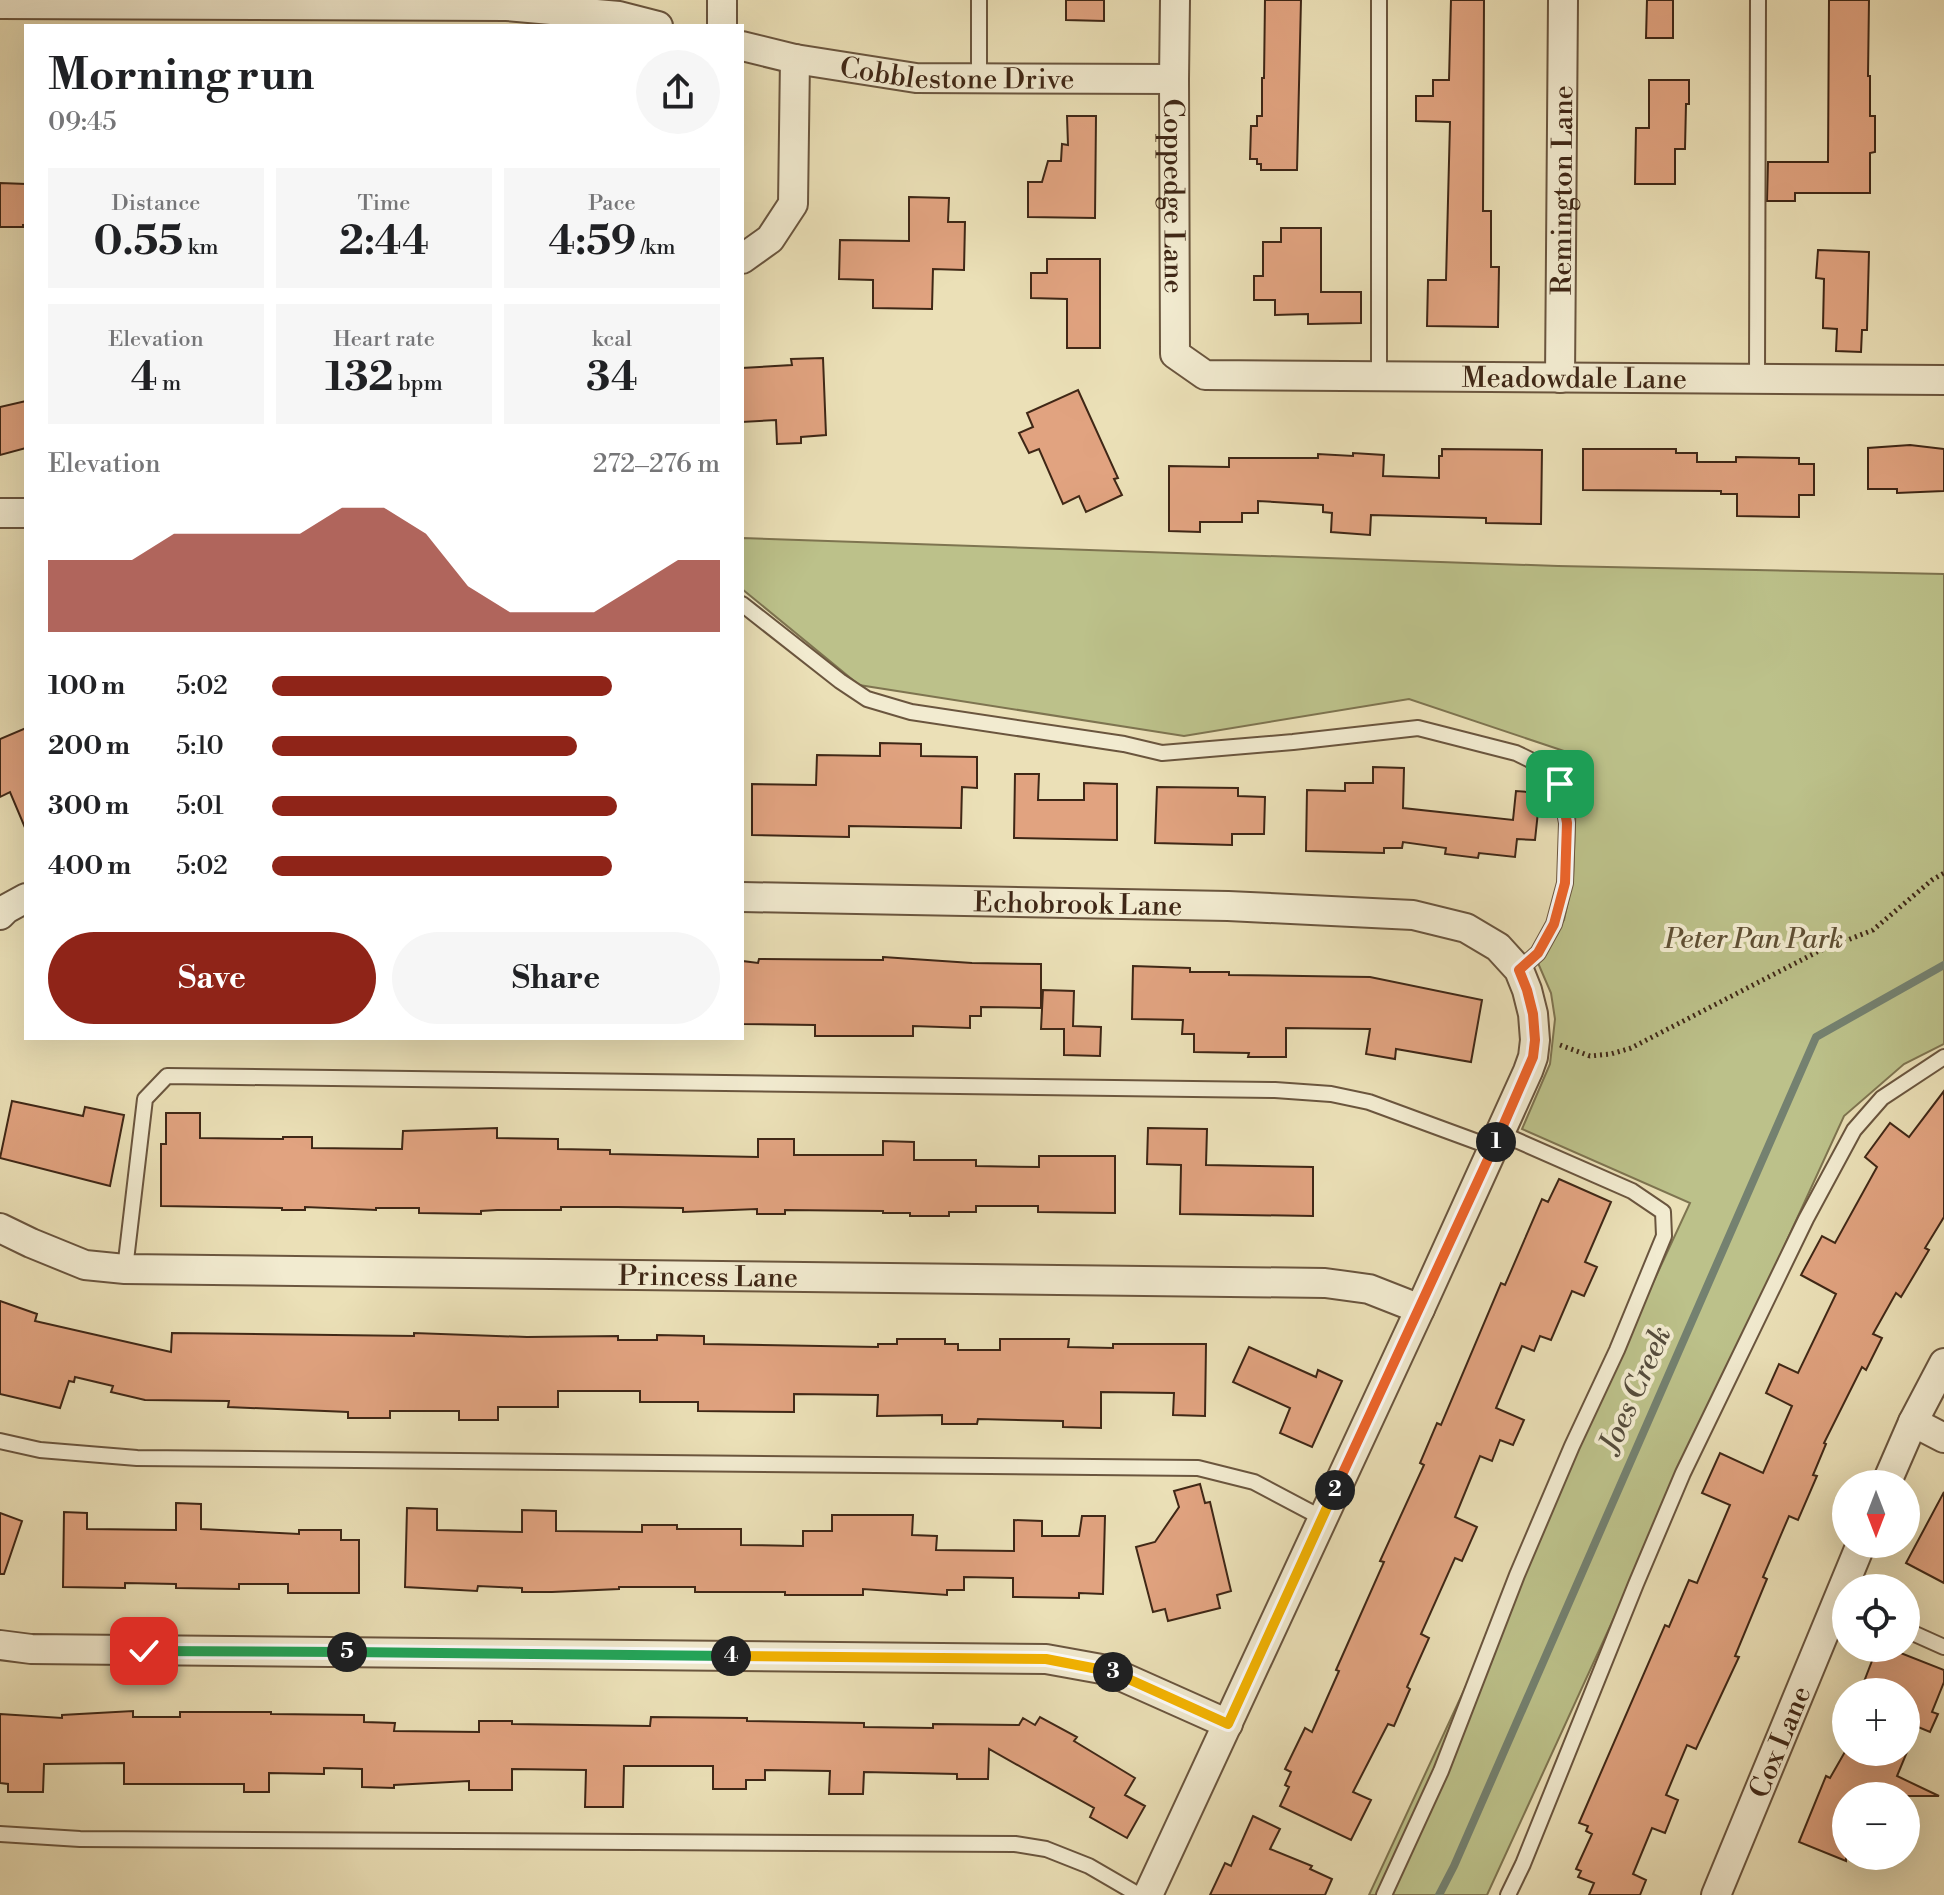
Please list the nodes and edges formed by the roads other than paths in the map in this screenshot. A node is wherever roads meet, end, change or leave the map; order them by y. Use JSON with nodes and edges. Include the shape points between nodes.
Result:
{"nodes":[{"id":1,"x":722,"y":0,"type":"edge"},
{"id":2,"x":979,"y":0,"type":"edge"},
{"id":3,"x":1175,"y":0,"type":"edge"},
{"id":4,"x":1379,"y":0,"type":"edge"},
{"id":5,"x":1563,"y":0,"type":"edge"},
{"id":6,"x":1758,"y":0,"type":"edge"},
{"id":7,"x":506,"y":3,"type":"edge"},
{"id":8,"x":0,"y":4,"type":"edge"},
{"id":9,"x":650,"y":24,"type":"edge"},
{"id":10,"x":722,"y":24,"type":"edge"},
{"id":11,"x":744,"y":46,"type":"edge"},
{"id":12,"x":795,"y":59,"type":"junction"},
{"id":13,"x":979,"y":79,"type":"junction"},
{"id":14,"x":1174,"y":79,"type":"junction"},
{"id":15,"x":744,"y":258,"type":"edge"},
{"id":16,"x":1205,"y":375,"type":"joint"},
{"id":17,"x":1379,"y":377,"type":"junction"},
{"id":18,"x":1560,"y":378,"type":"junction"},
{"id":19,"x":1757,"y":378,"type":"junction"},
{"id":20,"x":1944,"y":380,"type":"edge"},
{"id":21,"x":0,"y":513,"type":"edge"},
{"id":22,"x":24,"y":513,"type":"edge"},
{"id":23,"x":744,"y":606,"type":"edge"},
{"id":24,"x":744,"y":897,"type":"edge"},
{"id":25,"x":24,"y":899,"type":"edge"},
{"id":26,"x":0,"y":915,"type":"edge"},
{"id":27,"x":1519,"y":970,"type":"junction"},
{"id":28,"x":1944,"y":1057,"type":"edge"},
{"id":29,"x":1497,"y":1140,"type":"junction"},
{"id":30,"x":0,"y":1228,"type":"edge"},
{"id":31,"x":125,"y":1269,"type":"junction"},
{"id":32,"x":1420,"y":1309,"type":"junction"},
{"id":33,"x":1944,"y":1363,"type":"edge"},
{"id":34,"x":1913,"y":1422,"type":"junction"},
{"id":35,"x":1944,"y":1438,"type":"edge"},
{"id":36,"x":0,"y":1441,"type":"edge"},
{"id":37,"x":1892,"y":1470,"type":"edge"},
{"id":38,"x":1322,"y":1518,"type":"junction"},
{"id":39,"x":1832,"y":1623,"type":"edge"},
{"id":40,"x":1920,"y":1636,"type":"edge"},
{"id":41,"x":0,"y":1645,"type":"edge"},
{"id":42,"x":1944,"y":1647,"type":"edge"},
{"id":43,"x":1228,"y":1724,"type":"junction"},
{"id":44,"x":0,"y":1834,"type":"edge"},
{"id":45,"x":1139,"y":1895,"type":"edge"},
{"id":46,"x":1148,"y":1895,"type":"edge"},
{"id":47,"x":1384,"y":1895,"type":"edge"},
{"id":48,"x":1508,"y":1895,"type":"edge"},
{"id":49,"x":1716,"y":1895,"type":"edge"}],
"edges":[{"from":1,"to":10,"type":"street"},
{"from":2,"to":13,"type":"lane"},
{"from":3,"to":14,"type":"street","name":"Coppedge Lane"},
{"from":4,"to":17,"type":"lane"},
{"from":5,"to":18,"type":"street","name":"Remington Lane"},
{"from":6,"to":19,"type":"lane"},
{"from":7,"to":8,"type":"street"},
{"from":7,"to":9,"type":"street"},
{"from":11,"to":12,"type":"street","name":"Cobblestone Drive"},
{"from":12,"to":13,"type":"street","name":"Cobblestone Drive","via":[[916,78]]},
{"from":12,"to":15,"type":"street","via":[[793,204],[770,239]]},
{"from":13,"to":14,"type":"street","name":"Cobblestone Drive"},
{"from":14,"to":16,"type":"street","name":"Coppedge Lane","via":[[1175,354]]},
{"from":16,"to":17,"type":"street","name":"Meadowdale Lane"},
{"from":17,"to":18,"type":"street","name":"Meadowdale Lane"},
{"from":18,"to":19,"type":"street","name":"Meadowdale Lane"},
{"from":19,"to":20,"type":"street","name":"Meadowdale Lane"},
{"from":21,"to":22,"type":"street"},
{"from":23,"to":27,"type":"lane","via":[[867,699],[911,712],[1162,753],[1418,728],[1538,763],[1560,784],[1567,823],[1565,883],[1554,924],[1538,953]]},
{"from":24,"to":27,"type":"street","name":"Echobrook Lane","via":[[1228,906],[1413,915],[1466,928],[1498,947]]},
{"from":25,"to":26,"type":"street"},
{"from":27,"to":29,"type":"street","via":[[1533,1014],[1533,1057]]},
{"from":28,"to":48,"type":"lane","via":[[1882,1098],[1854,1130],[1806,1219],[1683,1473]]},
{"from":29,"to":31,"type":"lane","via":[[1369,1102],[1275,1090],[167,1076],[145,1099]]},
{"from":29,"to":32,"type":"street"},
{"from":29,"to":47,"type":"lane","via":[[1632,1191],[1663,1212],[1664,1236]]},
{"from":30,"to":31,"type":"street","name":"Princess Lane","via":[[85,1265]]},
{"from":31,"to":32,"type":"street","name":"Princess Lane","via":[[1325,1283],[1369,1289]]},
{"from":32,"to":38,"type":"street"},
{"from":33,"to":34,"type":"street"},
{"from":34,"to":35,"type":"street"},
{"from":34,"to":37,"type":"street"},
{"from":36,"to":38,"type":"lane","via":[[40,1450],[137,1458],[1198,1468],[1254,1482]]},
{"from":38,"to":43,"type":"street"},
{"from":39,"to":49,"type":"street","name":"Cox Lane"},
{"from":40,"to":42,"type":"lane"},
{"from":41,"to":43,"type":"street","via":[[1046,1659],[1107,1670]]},
{"from":43,"to":46,"type":"street"},
{"from":44,"to":45,"type":"lane","via":[[95,1839],[1015,1844],[1046,1849],[1089,1866]]}]}
